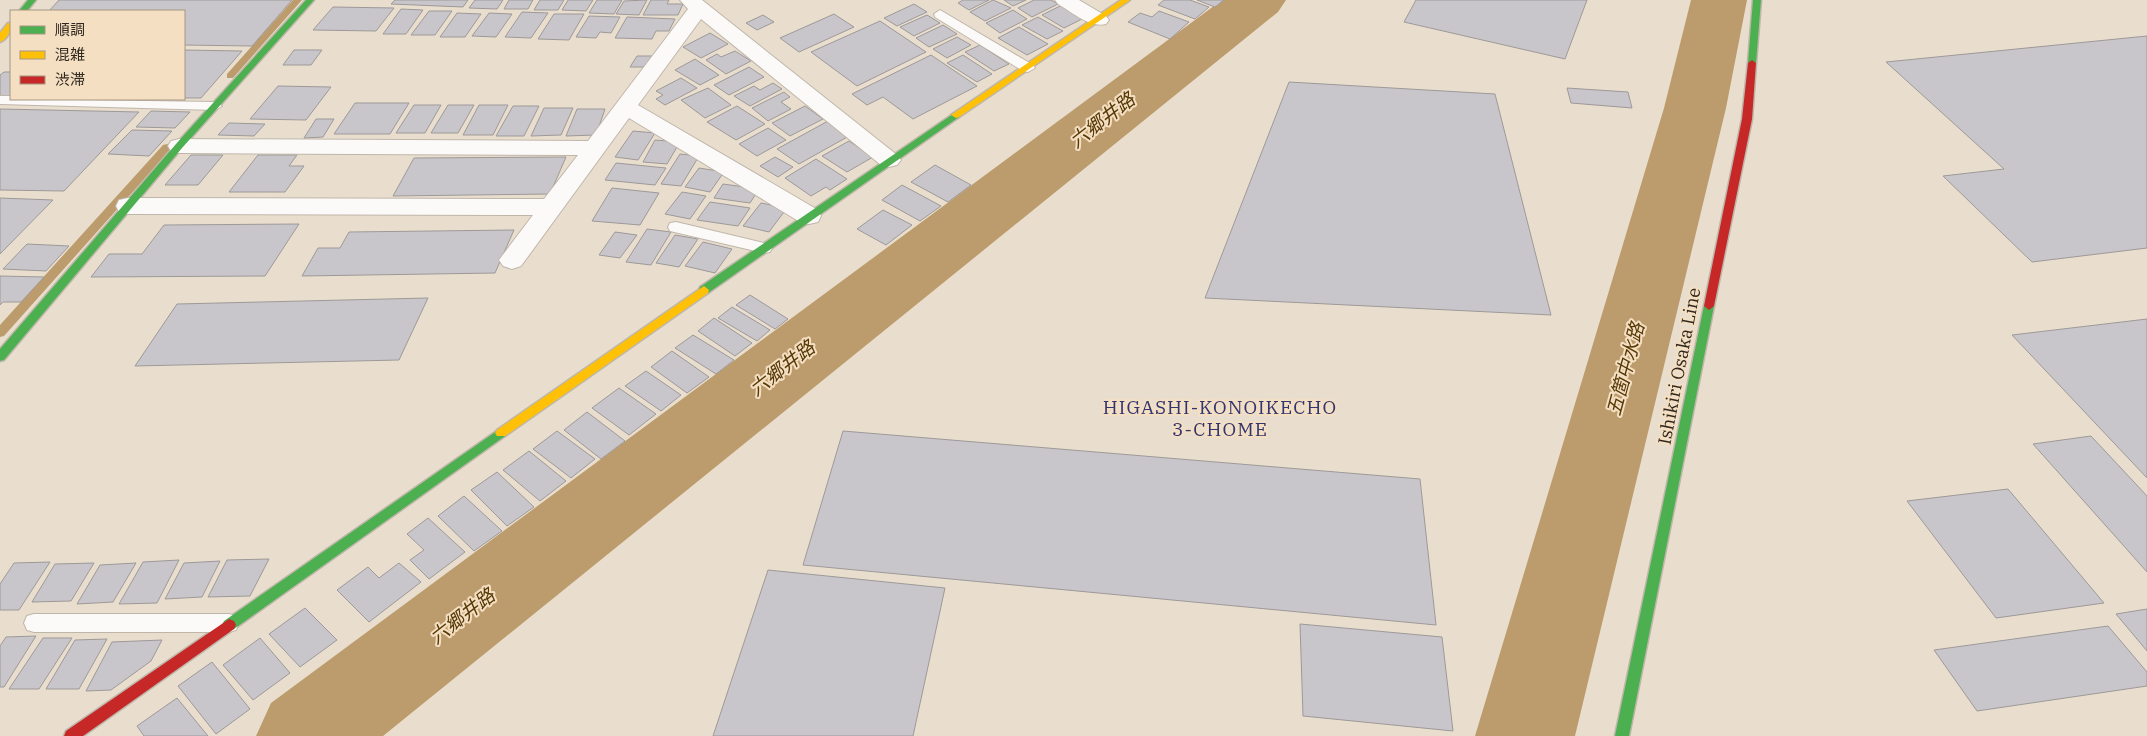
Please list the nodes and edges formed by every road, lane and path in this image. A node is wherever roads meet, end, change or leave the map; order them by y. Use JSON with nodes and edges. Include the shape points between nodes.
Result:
{"nodes":[{"id":1,"x":32,"y":0,"type":"edge"},
{"id":2,"x":310,"y":0,"type":"edge"},
{"id":3,"x":1065,"y":0,"type":"edge"},
{"id":4,"x":1126,"y":0,"type":"edge"},
{"id":5,"x":1757,"y":0,"type":"edge"},
{"id":6,"x":694,"y":4,"type":"edge"},
{"id":7,"x":24,"y":10,"type":"edge"},
{"id":8,"x":940,"y":14,"type":"dead end"},
{"id":9,"x":1099,"y":20,"type":"junction"},
{"id":10,"x":10,"y":26,"type":"edge"},
{"id":11,"x":0,"y":39,"type":"edge"},
{"id":12,"x":1028,"y":68,"type":"junction"},
{"id":13,"x":0,"y":100,"type":"edge"},
{"id":14,"x":215,"y":106,"type":"junction"},
{"id":15,"x":625,"y":107,"type":"junction"},
{"id":16,"x":179,"y":146,"type":"junction"},
{"id":17,"x":596,"y":148,"type":"junction"},
{"id":18,"x":889,"y":160,"type":"junction"},
{"id":19,"x":128,"y":206,"type":"junction"},
{"id":20,"x":551,"y":207,"type":"junction"},
{"id":21,"x":809,"y":216,"type":"junction"},
{"id":22,"x":676,"y":227,"type":"dead end"},
{"id":23,"x":764,"y":248,"type":"junction"},
{"id":24,"x":512,"y":260,"type":"dead end"},
{"id":25,"x":0,"y":357,"type":"edge"},
{"id":26,"x":232,"y":623,"type":"junction"},
{"id":27,"x":34,"y":624,"type":"dead end"},
{"id":28,"x":71,"y":736,"type":"edge"},
{"id":29,"x":1622,"y":736,"type":"edge"}],
"edges":[{"from":1,"to":7,"type":"street"},
{"from":2,"to":14,"type":"street"},
{"from":3,"to":9,"type":"street"},
{"from":4,"to":9,"type":"street"},
{"from":5,"to":29,"type":"street","name":"Ishikiri Osaka Line","via":[[1747,119]]},
{"from":6,"to":15,"type":"street"},
{"from":6,"to":18,"type":"street"},
{"from":8,"to":12,"type":"lane"},
{"from":9,"to":12,"type":"street"},
{"from":10,"to":11,"type":"street"},
{"from":12,"to":18,"type":"street"},
{"from":13,"to":14,"type":"lane"},
{"from":14,"to":16,"type":"street"},
{"from":15,"to":17,"type":"street"},
{"from":15,"to":21,"type":"street"},
{"from":16,"to":17,"type":"street"},
{"from":16,"to":19,"type":"street"},
{"from":17,"to":20,"type":"street"},
{"from":18,"to":21,"type":"street"},
{"from":19,"to":20,"type":"street"},
{"from":19,"to":25,"type":"street"},
{"from":20,"to":24,"type":"street"},
{"from":21,"to":23,"type":"street"},
{"from":22,"to":23,"type":"lane"},
{"from":23,"to":26,"type":"street"},
{"from":26,"to":27,"type":"lane"},
{"from":26,"to":28,"type":"street"}]}
